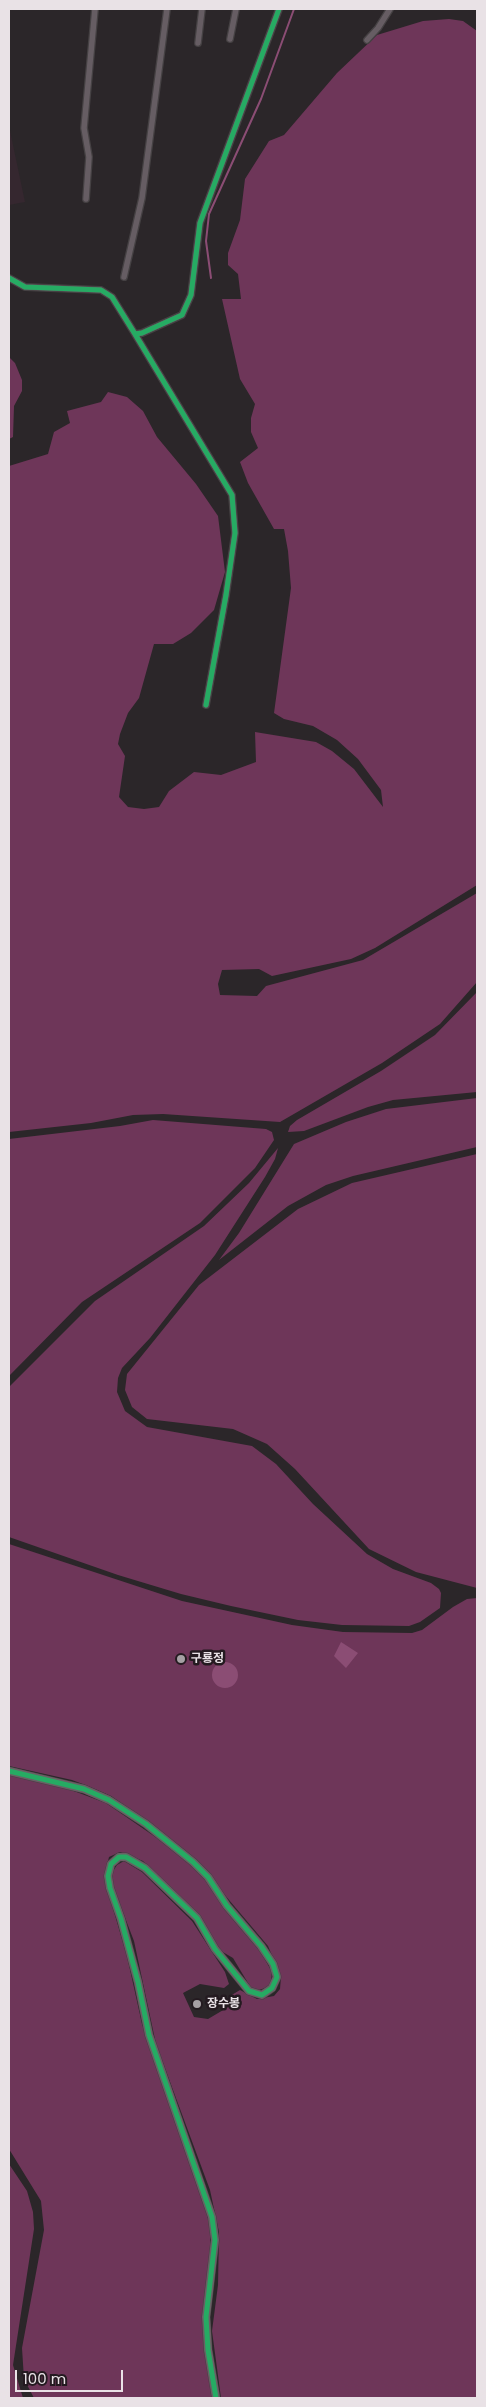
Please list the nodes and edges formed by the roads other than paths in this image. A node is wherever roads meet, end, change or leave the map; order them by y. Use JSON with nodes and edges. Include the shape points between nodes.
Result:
{"nodes":[{"id":1,"x":95,"y":9,"type":"edge"},
{"id":2,"x":167,"y":9,"type":"edge"},
{"id":3,"x":202,"y":9,"type":"edge"},
{"id":4,"x":236,"y":9,"type":"edge"},
{"id":5,"x":279,"y":9,"type":"edge"},
{"id":6,"x":390,"y":9,"type":"edge"},
{"id":7,"x":230,"y":39,"type":"dead end"},
{"id":8,"x":367,"y":40,"type":"dead end"},
{"id":9,"x":198,"y":43,"type":"dead end"},
{"id":10,"x":86,"y":199,"type":"dead end"},
{"id":11,"x":124,"y":277,"type":"dead end"},
{"id":12,"x":9,"y":278,"type":"edge"},
{"id":13,"x":135,"y":334,"type":"junction"},
{"id":14,"x":206,"y":705,"type":"dead end"},
{"id":15,"x":9,"y":1771,"type":"edge"},
{"id":16,"x":216,"y":2398,"type":"edge"}],
"edges":[{"from":1,"to":10,"type":"street","via":[[84,128],[89,157]]},
{"from":2,"to":11,"type":"street","via":[[142,198]]},
{"from":3,"to":9,"type":"street"},
{"from":4,"to":7,"type":"street"},
{"from":5,"to":13,"type":"street","via":[[200,223],[187,308],[170,322]]},
{"from":6,"to":8,"type":"street"},
{"from":12,"to":13,"type":"street","via":[[24,287],[101,290],[112,297]]},
{"from":13,"to":14,"type":"street","via":[[232,495],[235,533]]},
{"from":15,"to":16,"type":"street","via":[[84,1789],[109,1800],[146,1824],[208,1878],[273,1964],[277,1977],[272,1988],[262,1995],[249,1991],[215,1949],[197,1918],[145,1868],[119,1856],[112,1864],[108,1876],[110,1888],[138,1982],[149,2035],[212,2217],[216,2240],[206,2316]]}]}
